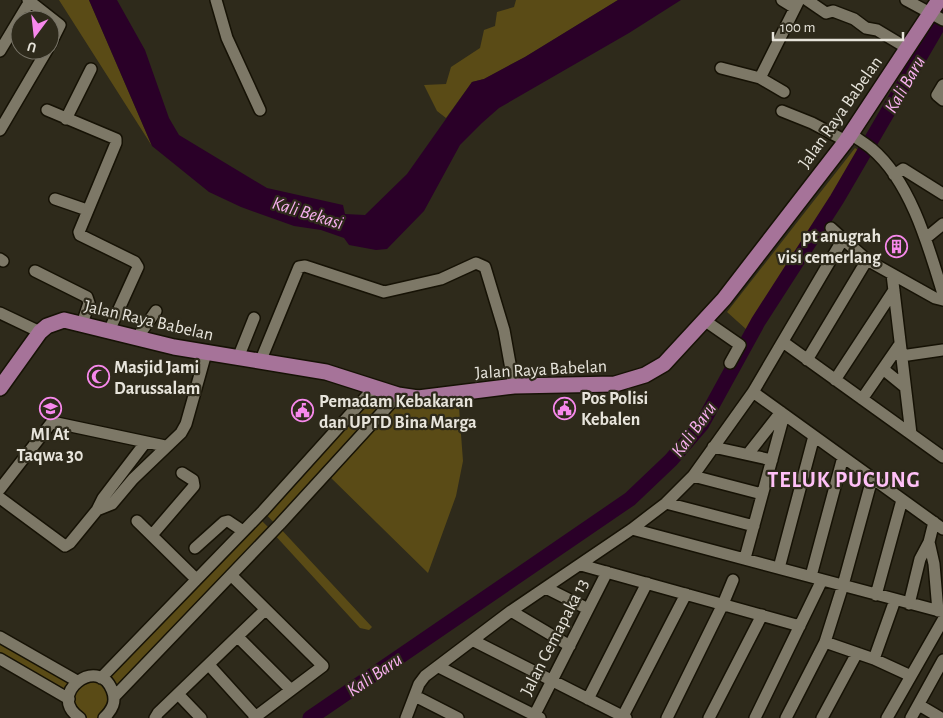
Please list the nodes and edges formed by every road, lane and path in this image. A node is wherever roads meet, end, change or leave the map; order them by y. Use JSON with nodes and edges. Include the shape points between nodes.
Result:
{"nodes":[{"id":1,"x":29,"y":0,"type":"edge"},
{"id":2,"x":216,"y":0,"type":"edge"},
{"id":3,"x":782,"y":0,"type":"edge"},
{"id":4,"x":807,"y":0,"type":"edge"},
{"id":5,"x":906,"y":0,"type":"edge"},
{"id":6,"x":939,"y":0,"type":"edge"},
{"id":7,"x":797,"y":4,"type":"edge"},
{"id":8,"x":41,"y":10,"type":"edge"},
{"id":9,"x":937,"y":17,"type":"edge"},
{"id":10,"x":907,"y":48,"type":"junction"},
{"id":11,"x":0,"y":51,"type":"edge"},
{"id":12,"x":41,"y":60,"type":"edge"},
{"id":13,"x":721,"y":68,"type":"dead end"},
{"id":14,"x":92,"y":69,"type":"dead end"},
{"id":15,"x":760,"y":78,"type":"junction"},
{"id":16,"x":943,"y":85,"type":"edge"},
{"id":17,"x":784,"y":92,"type":"dead end"},
{"id":18,"x":943,"y":100,"type":"edge"},
{"id":19,"x":47,"y":110,"type":"dead end"},
{"id":20,"x":260,"y":110,"type":"dead end"},
{"id":21,"x":782,"y":111,"type":"dead end"},
{"id":22,"x":66,"y":119,"type":"junction"},
{"id":23,"x":0,"y":130,"type":"edge"},
{"id":24,"x":853,"y":139,"type":"junction"},
{"id":25,"x":894,"y":175,"type":"junction"},
{"id":26,"x":943,"y":194,"type":"edge"},
{"id":27,"x":55,"y":199,"type":"dead end"},
{"id":28,"x":87,"y":210,"type":"junction"},
{"id":29,"x":943,"y":224,"type":"edge"},
{"id":30,"x":831,"y":228,"type":"dead end"},
{"id":31,"x":926,"y":238,"type":"junction"},
{"id":32,"x":843,"y":240,"type":"junction"},
{"id":33,"x":867,"y":260,"type":"junction"},
{"id":34,"x":35,"y":271,"type":"dead end"},
{"id":35,"x":892,"y":274,"type":"junction"},
{"id":36,"x":894,"y":290,"type":"junction"},
{"id":37,"x":943,"y":294,"type":"edge"},
{"id":38,"x":272,"y":297,"type":"dead end"},
{"id":39,"x":943,"y":300,"type":"edge"},
{"id":40,"x":283,"y":301,"type":"junction"},
{"id":41,"x":156,"y":311,"type":"dead end"},
{"id":42,"x":0,"y":313,"type":"edge"},
{"id":43,"x":254,"y":318,"type":"dead end"},
{"id":44,"x":704,"y":320,"type":"junction"},
{"id":45,"x":82,"y":324,"type":"junction"},
{"id":46,"x":109,"y":331,"type":"junction"},
{"id":47,"x":40,"y":332,"type":"junction"},
{"id":48,"x":137,"y":338,"type":"junction"},
{"id":49,"x":783,"y":342,"type":"junction"},
{"id":50,"x":901,"y":350,"type":"junction"},
{"id":51,"x":943,"y":350,"type":"edge"},
{"id":52,"x":206,"y":353,"type":"junction"},
{"id":53,"x":238,"y":358,"type":"junction"},
{"id":54,"x":808,"y":360,"type":"junction"},
{"id":55,"x":260,"y":362,"type":"junction"},
{"id":56,"x":730,"y":363,"type":"dead end"},
{"id":57,"x":883,"y":369,"type":"junction"},
{"id":58,"x":835,"y":380,"type":"junction"},
{"id":59,"x":514,"y":386,"type":"junction"},
{"id":60,"x":0,"y":388,"type":"edge"},
{"id":61,"x":374,"y":388,"type":"junction"},
{"id":62,"x":905,"y":388,"type":"junction"},
{"id":63,"x":753,"y":392,"type":"junction"},
{"id":64,"x":398,"y":395,"type":"junction"},
{"id":65,"x":862,"y":399,"type":"junction"},
{"id":66,"x":782,"y":414,"type":"junction"},
{"id":67,"x":911,"y":434,"type":"junction"},
{"id":68,"x":814,"y":436,"type":"junction"},
{"id":69,"x":146,"y":443,"type":"junction"},
{"id":70,"x":165,"y":446,"type":"junction"},
{"id":71,"x":714,"y":446,"type":"junction"},
{"id":72,"x":748,"y":454,"type":"junction"},
{"id":73,"x":843,"y":457,"type":"junction"},
{"id":74,"x":943,"y":457,"type":"edge"},
{"id":75,"x":772,"y":460,"type":"junction"},
{"id":76,"x":123,"y":472,"type":"junction"},
{"id":77,"x":182,"y":473,"type":"dead end"},
{"id":78,"x":693,"y":476,"type":"junction"},
{"id":79,"x":133,"y":479,"type":"junction"},
{"id":80,"x":872,"y":479,"type":"junction"},
{"id":81,"x":0,"y":489,"type":"edge"},
{"id":82,"x":762,"y":494,"type":"junction"},
{"id":83,"x":0,"y":498,"type":"edge"},
{"id":84,"x":902,"y":500,"type":"junction"},
{"id":85,"x":666,"y":503,"type":"junction"},
{"id":86,"x":98,"y":510,"type":"junction"},
{"id":87,"x":137,"y":521,"type":"dead end"},
{"id":88,"x":754,"y":526,"type":"junction"},
{"id":89,"x":938,"y":526,"type":"edge"},
{"id":90,"x":632,"y":529,"type":"junction"},
{"id":91,"x":243,"y":531,"type":"junction"},
{"id":92,"x":152,"y":536,"type":"junction"},
{"id":93,"x":929,"y":542,"type":"junction"},
{"id":94,"x":195,"y":548,"type":"dead end"},
{"id":95,"x":745,"y":558,"type":"junction"},
{"id":96,"x":581,"y":565,"type":"junction"},
{"id":97,"x":779,"y":568,"type":"junction"},
{"id":98,"x":607,"y":572,"type":"junction"},
{"id":99,"x":231,"y":575,"type":"junction"},
{"id":100,"x":811,"y":576,"type":"junction"},
{"id":101,"x":196,"y":579,"type":"junction"},
{"id":102,"x":732,"y":580,"type":"dead end"},
{"id":103,"x":822,"y":580,"type":"junction"},
{"id":104,"x":647,"y":583,"type":"junction"},
{"id":105,"x":843,"y":585,"type":"junction"},
{"id":106,"x":546,"y":588,"type":"junction"},
{"id":107,"x":686,"y":594,"type":"junction"},
{"id":108,"x":876,"y":594,"type":"junction"},
{"id":109,"x":895,"y":600,"type":"junction"},
{"id":110,"x":723,"y":604,"type":"junction"},
{"id":111,"x":910,"y":604,"type":"junction"},
{"id":112,"x":588,"y":609,"type":"junction"},
{"id":113,"x":265,"y":610,"type":"junction"},
{"id":114,"x":511,"y":611,"type":"junction"},
{"id":115,"x":941,"y":614,"type":"edge"},
{"id":116,"x":762,"y":616,"type":"junction"},
{"id":117,"x":800,"y":626,"type":"junction"},
{"id":118,"x":0,"y":636,"type":"edge"},
{"id":119,"x":238,"y":637,"type":"junction"},
{"id":120,"x":474,"y":641,"type":"junction"},
{"id":121,"x":825,"y":642,"type":"junction"},
{"id":122,"x":570,"y":646,"type":"junction"},
{"id":123,"x":857,"y":653,"type":"junction"},
{"id":124,"x":874,"y":659,"type":"junction"},
{"id":125,"x":0,"y":660,"type":"edge"},
{"id":126,"x":943,"y":660,"type":"edge"},
{"id":127,"x":209,"y":665,"type":"junction"},
{"id":128,"x":439,"y":667,"type":"junction"},
{"id":129,"x":911,"y":676,"type":"junction"},
{"id":130,"x":100,"y":678,"type":"junction"},
{"id":131,"x":77,"y":681,"type":"junction"},
{"id":132,"x":552,"y":682,"type":"junction"},
{"id":133,"x":291,"y":690,"type":"junction"},
{"id":134,"x":178,"y":694,"type":"junction"},
{"id":135,"x":115,"y":696,"type":"junction"},
{"id":136,"x":415,"y":696,"type":"junction"},
{"id":137,"x":69,"y":699,"type":"junction"},
{"id":138,"x":588,"y":699,"type":"junction"},
{"id":139,"x":919,"y":705,"type":"junction"},
{"id":140,"x":195,"y":716,"type":"edge"},
{"id":141,"x":255,"y":717,"type":"edge"},
{"id":142,"x":536,"y":717,"type":"edge"},
{"id":143,"x":625,"y":717,"type":"edge"},
{"id":144,"x":80,"y":718,"type":"edge"},
{"id":145,"x":105,"y":718,"type":"edge"},
{"id":146,"x":155,"y":718,"type":"edge"},
{"id":147,"x":406,"y":718,"type":"edge"},
{"id":148,"x":458,"y":718,"type":"edge"},
{"id":149,"x":667,"y":718,"type":"edge"},
{"id":150,"x":709,"y":718,"type":"edge"},
{"id":151,"x":755,"y":718,"type":"edge"},
{"id":152,"x":786,"y":718,"type":"edge"},
{"id":153,"x":822,"y":718,"type":"edge"},
{"id":154,"x":887,"y":718,"type":"edge"},
{"id":155,"x":911,"y":718,"type":"edge"},
{"id":156,"x":941,"y":718,"type":"edge"}],
"edges":[{"from":1,"to":8,"type":"street"},
{"from":1,"to":11,"type":"street"},
{"from":2,"to":20,"type":"street","via":[[227,38]]},
{"from":3,"to":7,"type":"street"},
{"from":4,"to":10,"type":"street","via":[[826,13],[832,11],[854,19]]},
{"from":5,"to":9,"type":"street"},
{"from":6,"to":9,"type":"main road","name":"Jalan Raya Babelan"},
{"from":7,"to":15,"type":"street"},
{"from":9,"to":10,"type":"main road","name":"Jalan Raya Babelan"},
{"from":10,"to":24,"type":"main road","name":"Jalan Raya Babelan"},
{"from":12,"to":23,"type":"street"},
{"from":13,"to":15,"type":"street"},
{"from":14,"to":22,"type":"street"},
{"from":15,"to":17,"type":"street"},
{"from":16,"to":18,"type":"street","via":[[937,95]]},
{"from":19,"to":22,"type":"street"},
{"from":21,"to":24,"type":"street"},
{"from":22,"to":28,"type":"street","via":[[109,135],[116,142]]},
{"from":24,"to":25,"type":"street","via":[[873,150]]},
{"from":24,"to":44,"type":"main road","name":"Jalan Raya Babelan"},
{"from":25,"to":26,"type":"street","via":[[903,170]]},
{"from":25,"to":31,"type":"street","via":[[909,199]]},
{"from":27,"to":28,"type":"street"},
{"from":28,"to":46,"type":"street","via":[[80,235],[135,262],[138,267]]},
{"from":29,"to":31,"type":"street"},
{"from":30,"to":32,"type":"street"},
{"from":31,"to":37,"type":"street"},
{"from":32,"to":33,"type":"street"},
{"from":32,"to":49,"type":"street"},
{"from":33,"to":35,"type":"street"},
{"from":33,"to":54,"type":"street"},
{"from":34,"to":45,"type":"street","via":[[87,297],[89,303]]},
{"from":35,"to":36,"type":"street"},
{"from":35,"to":39,"type":"street"},
{"from":36,"to":50,"type":"street"},
{"from":36,"to":58,"type":"street"},
{"from":38,"to":40,"type":"street"},
{"from":40,"to":55,"type":"street"},
{"from":40,"to":59,"type":"street","via":[[299,267],[305,266],[384,292],[441,279],[476,263],[481,264],[485,267],[500,313]]},
{"from":41,"to":48,"type":"street"},
{"from":42,"to":47,"type":"street"},
{"from":43,"to":53,"type":"street"},
{"from":44,"to":56,"type":"street","via":[[740,345]]},
{"from":44,"to":59,"type":"main road","name":"Jalan Raya Babelan","via":[[664,364],[646,375],[616,384]]},
{"from":45,"to":46,"type":"main road","name":"Jalan Raya Babelan"},
{"from":45,"to":47,"type":"main road","name":"Jalan Raya Babelan","via":[[64,320]]},
{"from":46,"to":48,"type":"main road","name":"Jalan Raya Babelan"},
{"from":47,"to":60,"type":"main road","name":"Jalan Raya Babelan"},
{"from":48,"to":52,"type":"main road","name":"Jalan Raya Babelan"},
{"from":49,"to":54,"type":"street"},
{"from":49,"to":63,"type":"street"},
{"from":50,"to":51,"type":"street"},
{"from":50,"to":57,"type":"street"},
{"from":50,"to":62,"type":"street"},
{"from":52,"to":53,"type":"main road","name":"Jalan Raya Babelan"},
{"from":52,"to":70,"type":"street","via":[[186,424]]},
{"from":53,"to":55,"type":"main road","name":"Jalan Raya Babelan"},
{"from":54,"to":58,"type":"street"},
{"from":55,"to":61,"type":"main road","name":"Jalan Raya Babelan","via":[[326,372]]},
{"from":57,"to":62,"type":"street"},
{"from":57,"to":65,"type":"street"},
{"from":58,"to":65,"type":"street"},
{"from":59,"to":64,"type":"main road","name":"Jalan Raya Babelan","via":[[418,398]]},
{"from":61,"to":64,"type":"main road","name":"Jalan Raya Babelan"},
{"from":61,"to":91,"type":"street"},
{"from":62,"to":67,"type":"street"},
{"from":63,"to":66,"type":"street"},
{"from":63,"to":71,"type":"street"},
{"from":64,"to":99,"type":"street"},
{"from":65,"to":67,"type":"street"},
{"from":66,"to":68,"type":"street"},
{"from":66,"to":72,"type":"street"},
{"from":66,"to":75,"type":"street"},
{"from":67,"to":74,"type":"street"},
{"from":68,"to":73,"type":"street"},
{"from":68,"to":97,"type":"street"},
{"from":69,"to":70,"type":"street"},
{"from":69,"to":76,"type":"street"},
{"from":69,"to":81,"type":"street","via":[[52,422]]},
{"from":70,"to":79,"type":"street"},
{"from":71,"to":72,"type":"street"},
{"from":71,"to":78,"type":"street"},
{"from":72,"to":75,"type":"street"},
{"from":73,"to":80,"type":"street"},
{"from":73,"to":100,"type":"street"},
{"from":75,"to":82,"type":"street"},
{"from":76,"to":79,"type":"street"},
{"from":76,"to":86,"type":"street"},
{"from":77,"to":92,"type":"street","via":[[193,480],[194,486]]},
{"from":78,"to":82,"type":"street"},
{"from":78,"to":85,"type":"street"},
{"from":79,"to":86,"type":"street","via":[[112,504]]},
{"from":80,"to":84,"type":"street"},
{"from":80,"to":105,"type":"street"},
{"from":82,"to":88,"type":"street"},
{"from":83,"to":86,"type":"street","via":[[65,546]]},
{"from":84,"to":89,"type":"street"},
{"from":84,"to":108,"type":"street"},
{"from":85,"to":88,"type":"street"},
{"from":85,"to":90,"type":"street"},
{"from":87,"to":92,"type":"street"},
{"from":88,"to":95,"type":"street"},
{"from":89,"to":93,"type":"street"},
{"from":90,"to":95,"type":"street"},
{"from":90,"to":96,"type":"street"},
{"from":91,"to":94,"type":"street","via":[[228,521],[224,522]]},
{"from":91,"to":101,"type":"street"},
{"from":92,"to":101,"type":"street"},
{"from":93,"to":111,"type":"street","via":[[920,559]]},
{"from":93,"to":115,"type":"street"},
{"from":95,"to":97,"type":"street"},
{"from":96,"to":98,"type":"street"},
{"from":96,"to":106,"type":"street"},
{"from":97,"to":100,"type":"street"},
{"from":98,"to":104,"type":"street"},
{"from":98,"to":112,"type":"street","name":"Jalan Cemapaka 13"},
{"from":99,"to":113,"type":"street"},
{"from":99,"to":135,"type":"street"},
{"from":100,"to":103,"type":"street"},
{"from":101,"to":130,"type":"street"},
{"from":102,"to":110,"type":"street"},
{"from":103,"to":105,"type":"street"},
{"from":103,"to":117,"type":"street"},
{"from":104,"to":107,"type":"street"},
{"from":104,"to":138,"type":"street"},
{"from":105,"to":108,"type":"street"},
{"from":105,"to":121,"type":"street"},
{"from":106,"to":112,"type":"street"},
{"from":106,"to":114,"type":"street"},
{"from":107,"to":110,"type":"street"},
{"from":107,"to":143,"type":"street"},
{"from":108,"to":109,"type":"street"},
{"from":109,"to":111,"type":"street"},
{"from":109,"to":124,"type":"street"},
{"from":110,"to":116,"type":"street"},
{"from":110,"to":149,"type":"street"},
{"from":111,"to":115,"type":"street"},
{"from":112,"to":122,"type":"street","name":"Jalan Cemapaka 13"},
{"from":113,"to":119,"type":"street"},
{"from":113,"to":133,"type":"street","via":[[323,666]]},
{"from":114,"to":120,"type":"street"},
{"from":114,"to":122,"type":"street"},
{"from":115,"to":129,"type":"street"},
{"from":116,"to":117,"type":"street"},
{"from":116,"to":150,"type":"street"},
{"from":117,"to":151,"type":"street"},
{"from":118,"to":131,"type":"street"},
{"from":119,"to":127,"type":"street"},
{"from":119,"to":133,"type":"street"},
{"from":120,"to":128,"type":"street"},
{"from":120,"to":132,"type":"street"},
{"from":121,"to":123,"type":"street"},
{"from":121,"to":152,"type":"street"},
{"from":122,"to":132,"type":"street","name":"Jalan Cemapaka 13"},
{"from":123,"to":124,"type":"street"},
{"from":123,"to":153,"type":"street"},
{"from":124,"to":129,"type":"street"},
{"from":125,"to":137,"type":"street"},
{"from":126,"to":139,"type":"street"},
{"from":127,"to":134,"type":"street"},
{"from":127,"to":141,"type":"street"},
{"from":128,"to":136,"type":"street","via":[[422,680]]},
{"from":128,"to":142,"type":"street"},
{"from":129,"to":154,"type":"street"},
{"from":130,"to":131,"type":"street","via":[[88,676]]},
{"from":130,"to":135,"type":"street","via":[[110,685]]},
{"from":131,"to":137,"type":"street"},
{"from":132,"to":138,"type":"street"},
{"from":132,"to":142,"type":"street","name":"Jalan Cemapaka 13"},
{"from":133,"to":141,"type":"street"},
{"from":134,"to":140,"type":"street"},
{"from":134,"to":146,"type":"street"},
{"from":135,"to":145,"type":"street","via":[[113,709]]},
{"from":136,"to":147,"type":"street"},
{"from":136,"to":148,"type":"street"},
{"from":137,"to":144,"type":"street","via":[[71,709]]},
{"from":138,"to":143,"type":"street"},
{"from":139,"to":155,"type":"street"},
{"from":139,"to":156,"type":"street"}]}
